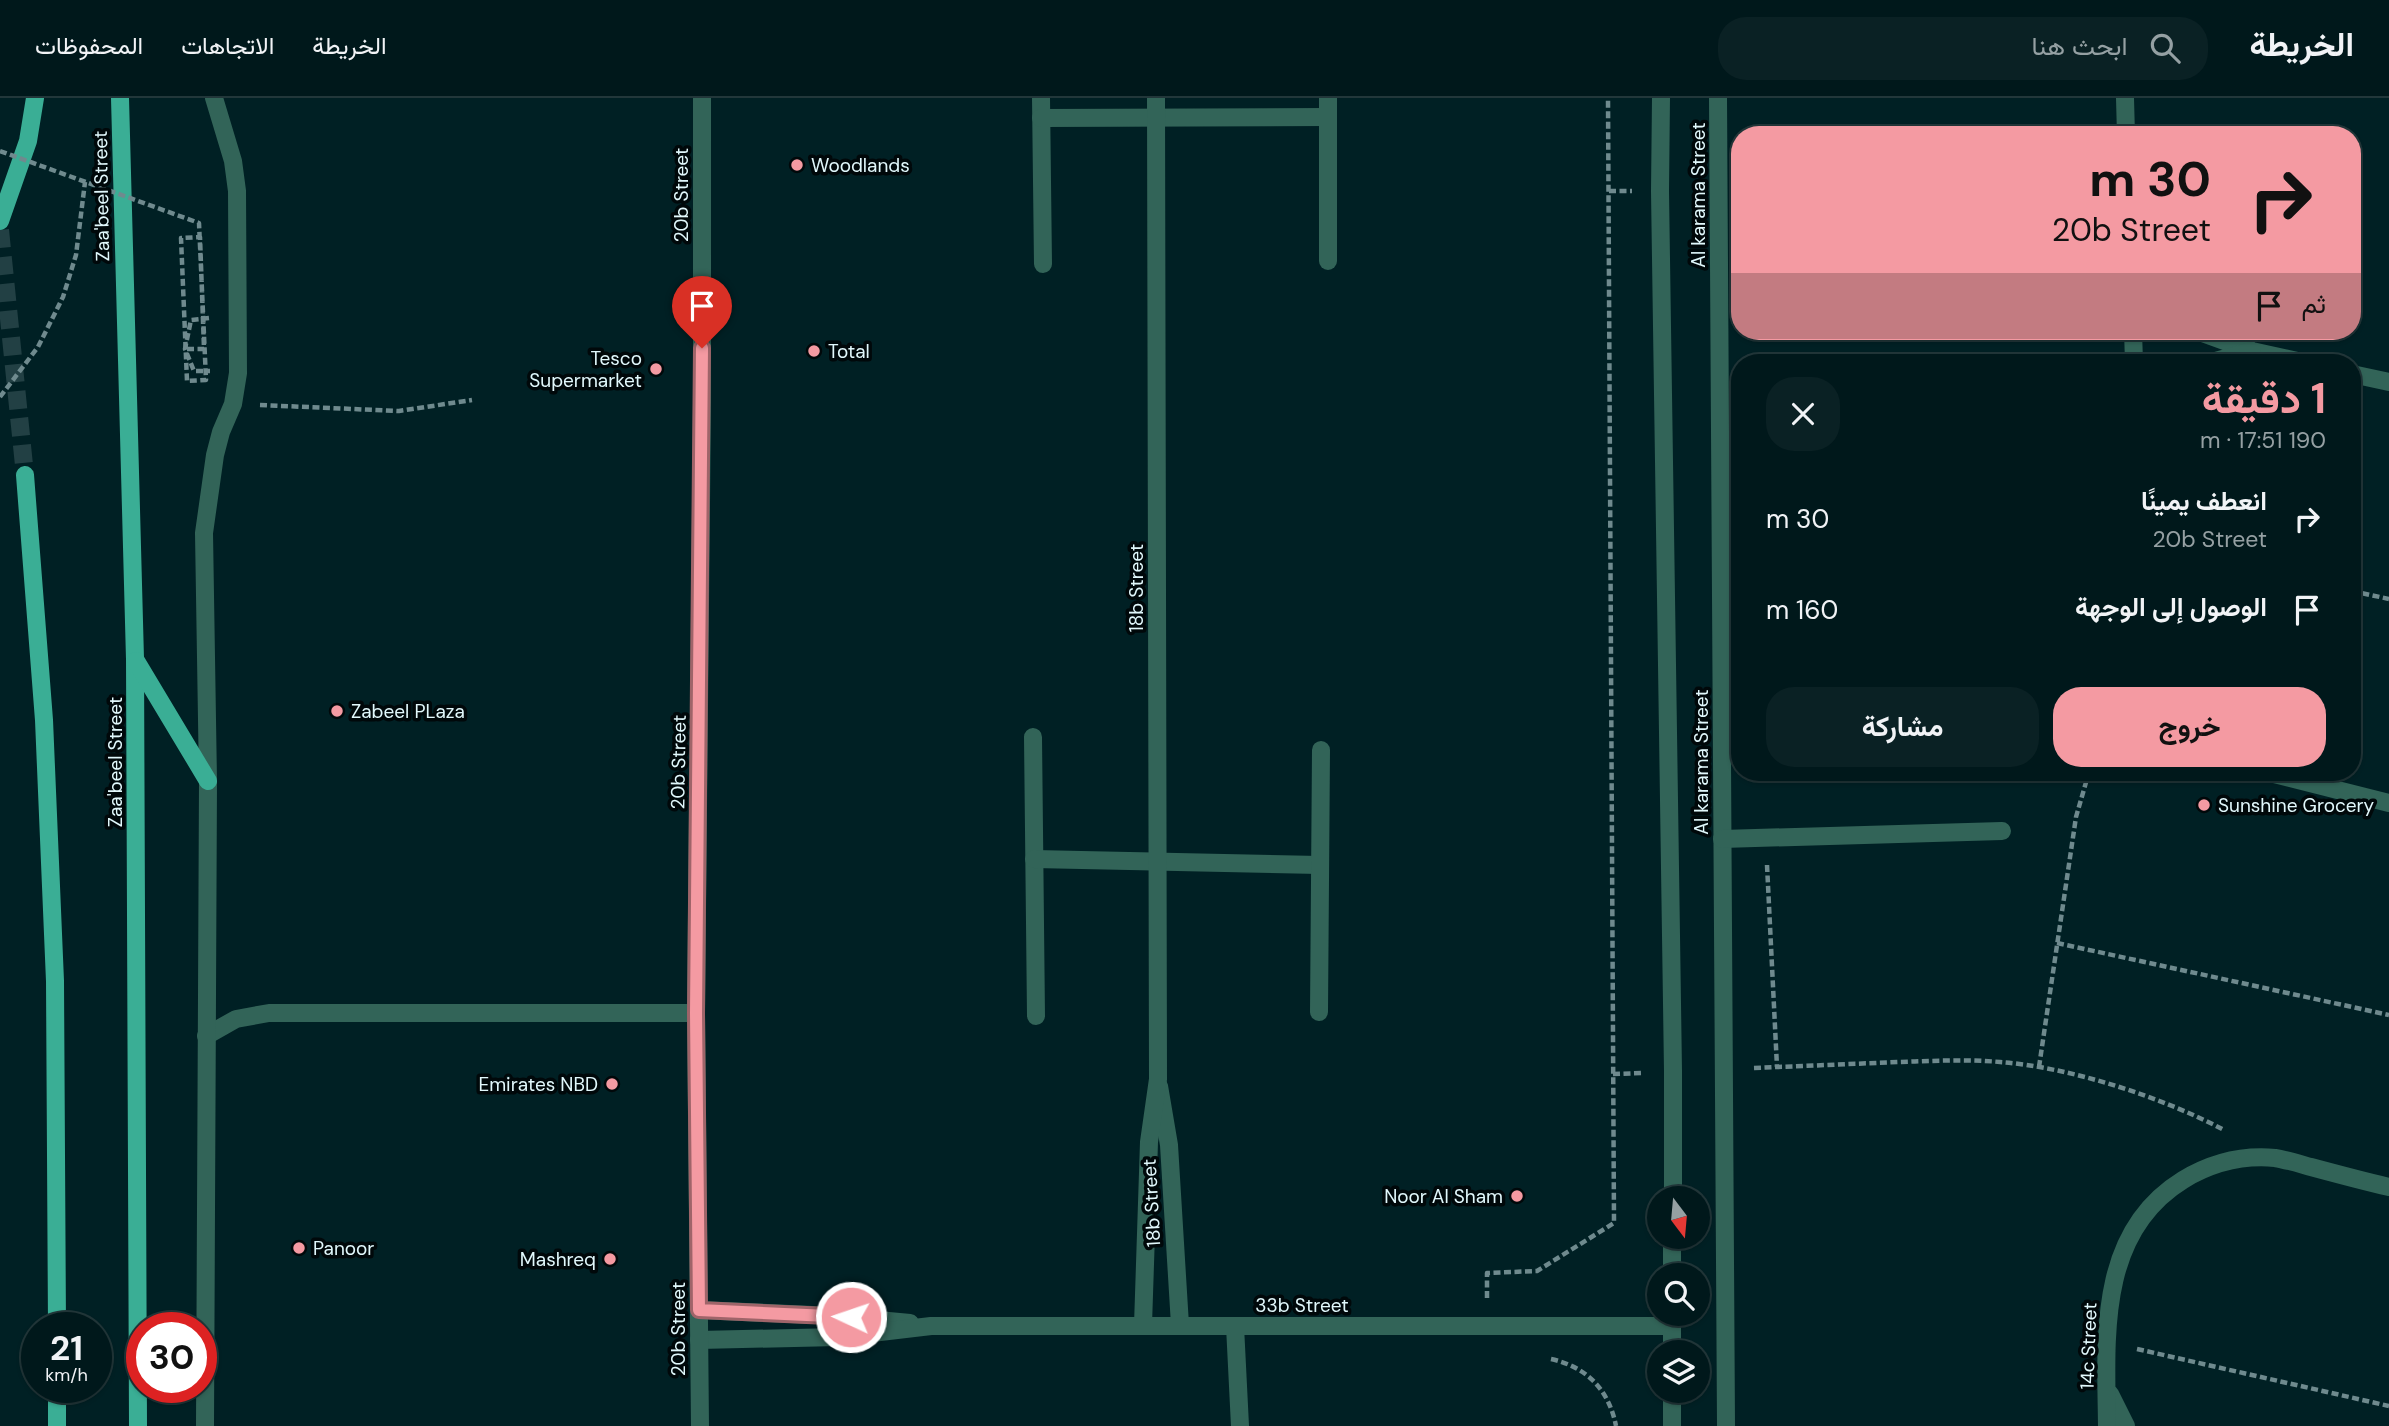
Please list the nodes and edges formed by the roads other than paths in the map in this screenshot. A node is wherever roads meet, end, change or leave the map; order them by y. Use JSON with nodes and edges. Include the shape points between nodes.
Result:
{"nodes":[{"id":1,"x":35,"y":98,"type":"edge"},
{"id":2,"x":120,"y":98,"type":"edge"},
{"id":3,"x":214,"y":98,"type":"edge"},
{"id":4,"x":702,"y":98,"type":"edge"},
{"id":5,"x":1041,"y":98,"type":"edge"},
{"id":6,"x":1156,"y":98,"type":"edge"},
{"id":7,"x":1328,"y":98,"type":"edge"},
{"id":8,"x":1661,"y":98,"type":"edge"},
{"id":9,"x":1718,"y":98,"type":"edge"},
{"id":10,"x":2125,"y":98,"type":"edge"},
{"id":11,"x":1156,"y":117,"type":"junction"},
{"id":12,"x":1328,"y":117,"type":"junction"},
{"id":13,"x":1041,"y":118,"type":"junction"},
{"id":14,"x":2126,"y":126,"type":"edge"},
{"id":15,"x":0,"y":221,"type":"edge"},
{"id":16,"x":1328,"y":261,"type":"dead end"},
{"id":17,"x":1043,"y":264,"type":"dead end"},
{"id":18,"x":2222,"y":340,"type":"edge"},
{"id":19,"x":2252,"y":351,"type":"junction"},
{"id":20,"x":2241,"y":354,"type":"edge"},
{"id":21,"x":2266,"y":354,"type":"edge"},
{"id":22,"x":2361,"y":376,"type":"edge"},
{"id":23,"x":2389,"y":382,"type":"edge"},
{"id":24,"x":25,"y":475,"type":"tunnel mouth"},
{"id":25,"x":135,"y":659,"type":"junction"},
{"id":26,"x":1033,"y":737,"type":"dead end"},
{"id":27,"x":1321,"y":750,"type":"dead end"},
{"id":28,"x":208,"y":781,"type":"junction"},
{"id":29,"x":2302,"y":781,"type":"edge"},
{"id":30,"x":2389,"y":803,"type":"edge"},
{"id":31,"x":2002,"y":831,"type":"dead end"},
{"id":32,"x":1722,"y":839,"type":"junction"},
{"id":33,"x":1034,"y":859,"type":"junction"},
{"id":34,"x":1157,"y":862,"type":"junction"},
{"id":35,"x":1320,"y":865,"type":"junction"},
{"id":36,"x":1319,"y":1012,"type":"dead end"},
{"id":37,"x":696,"y":1013,"type":"junction"},
{"id":38,"x":1036,"y":1016,"type":"dead end"},
{"id":39,"x":206,"y":1035,"type":"junction"},
{"id":40,"x":1157,"y":1079,"type":"junction"},
{"id":41,"x":1672,"y":1186,"type":"edge"},
{"id":42,"x":2389,"y":1187,"type":"edge"},
{"id":43,"x":699,"y":1310,"type":"junction"},
{"id":44,"x":57,"y":1312,"type":"edge"},
{"id":45,"x":1647,"y":1321,"type":"edge"},
{"id":46,"x":1143,"y":1325,"type":"junction"},
{"id":47,"x":1180,"y":1325,"type":"junction"},
{"id":48,"x":931,"y":1326,"type":"junction"},
{"id":49,"x":1235,"y":1326,"type":"junction"},
{"id":50,"x":699,"y":1340,"type":"junction"},
{"id":51,"x":2107,"y":1387,"type":"junction"},
{"id":52,"x":57,"y":1403,"type":"edge"},
{"id":53,"x":1672,"y":1403,"type":"edge"},
{"id":54,"x":57,"y":1426,"type":"edge"},
{"id":55,"x":138,"y":1426,"type":"edge"},
{"id":56,"x":205,"y":1426,"type":"edge"},
{"id":57,"x":700,"y":1426,"type":"edge"},
{"id":58,"x":1240,"y":1426,"type":"edge"},
{"id":59,"x":1672,"y":1426,"type":"edge"},
{"id":60,"x":1726,"y":1426,"type":"edge"},
{"id":61,"x":2108,"y":1426,"type":"edge"},
{"id":62,"x":2126,"y":1426,"type":"edge"}],
"edges":[{"from":1,"to":15,"type":"main road","via":[[28,141]]},
{"from":2,"to":25,"type":"main road","name":"Zaa'beel Street"},
{"from":3,"to":28,"type":"street","via":[[233,160],[237,191],[238,373],[233,404],[215,455],[204,533]]},
{"from":4,"to":37,"type":"street","name":"20b Street"},
{"from":5,"to":13,"type":"street"},
{"from":6,"to":11,"type":"street","name":"18b Street"},
{"from":7,"to":12,"type":"street"},
{"from":8,"to":41,"type":"street","name":"Al karama Street"},
{"from":9,"to":32,"type":"street","name":"Al karama Street"},
{"from":10,"to":14,"type":"street"},
{"from":11,"to":12,"type":"street"},
{"from":11,"to":13,"type":"street"},
{"from":11,"to":34,"type":"street","name":"18b Street"},
{"from":12,"to":16,"type":"street"},
{"from":13,"to":17,"type":"street"},
{"from":18,"to":19,"type":"street"},
{"from":19,"to":20,"type":"street"},
{"from":19,"to":21,"type":"street"},
{"from":22,"to":23,"type":"street"},
{"from":24,"to":44,"type":"main road","via":[[44,720],[55,981]]},
{"from":25,"to":28,"type":"main road"},
{"from":25,"to":55,"type":"main road","name":"Zaa'beel Street"},
{"from":26,"to":33,"type":"street"},
{"from":27,"to":35,"type":"street"},
{"from":28,"to":39,"type":"street"},
{"from":29,"to":30,"type":"street"},
{"from":31,"to":32,"type":"street"},
{"from":32,"to":60,"type":"street","name":"Al karama Street"},
{"from":33,"to":34,"type":"street"},
{"from":33,"to":38,"type":"street"},
{"from":34,"to":35,"type":"street"},
{"from":34,"to":40,"type":"street","name":"18b Street"},
{"from":35,"to":36,"type":"street"},
{"from":37,"to":39,"type":"street","via":[[270,1013],[236,1019]]},
{"from":37,"to":43,"type":"street","name":"20b Street"},
{"from":39,"to":56,"type":"street"},
{"from":40,"to":46,"type":"street","name":"18b Street","via":[[1149,1142]]},
{"from":40,"to":47,"type":"street","name":"18b Street","via":[[1167,1122]]},
{"from":42,"to":51,"type":"street","name":"14c Street","via":[[2276,1158],[2237,1158],[2200,1170],[2166,1191],[2138,1220],[2120,1257],[2110,1296]]},
{"from":43,"to":48,"type":"street","name":"33b Street","via":[[867,1318]]},
{"from":43,"to":50,"type":"street","name":"20b Street"},
{"from":45,"to":49,"type":"street","name":"33b Street"},
{"from":46,"to":47,"type":"street","name":"33b Street"},
{"from":46,"to":48,"type":"street","name":"33b Street"},
{"from":47,"to":49,"type":"street","name":"33b Street"},
{"from":48,"to":50,"type":"street","name":"33b Street","via":[[838,1337]]},
{"from":49,"to":58,"type":"street"},
{"from":50,"to":57,"type":"street","name":"20b Street"},
{"from":51,"to":61,"type":"street","name":"14c Street"},
{"from":51,"to":62,"type":"street"},
{"from":52,"to":54,"type":"main road"},
{"from":53,"to":59,"type":"street"}]}
